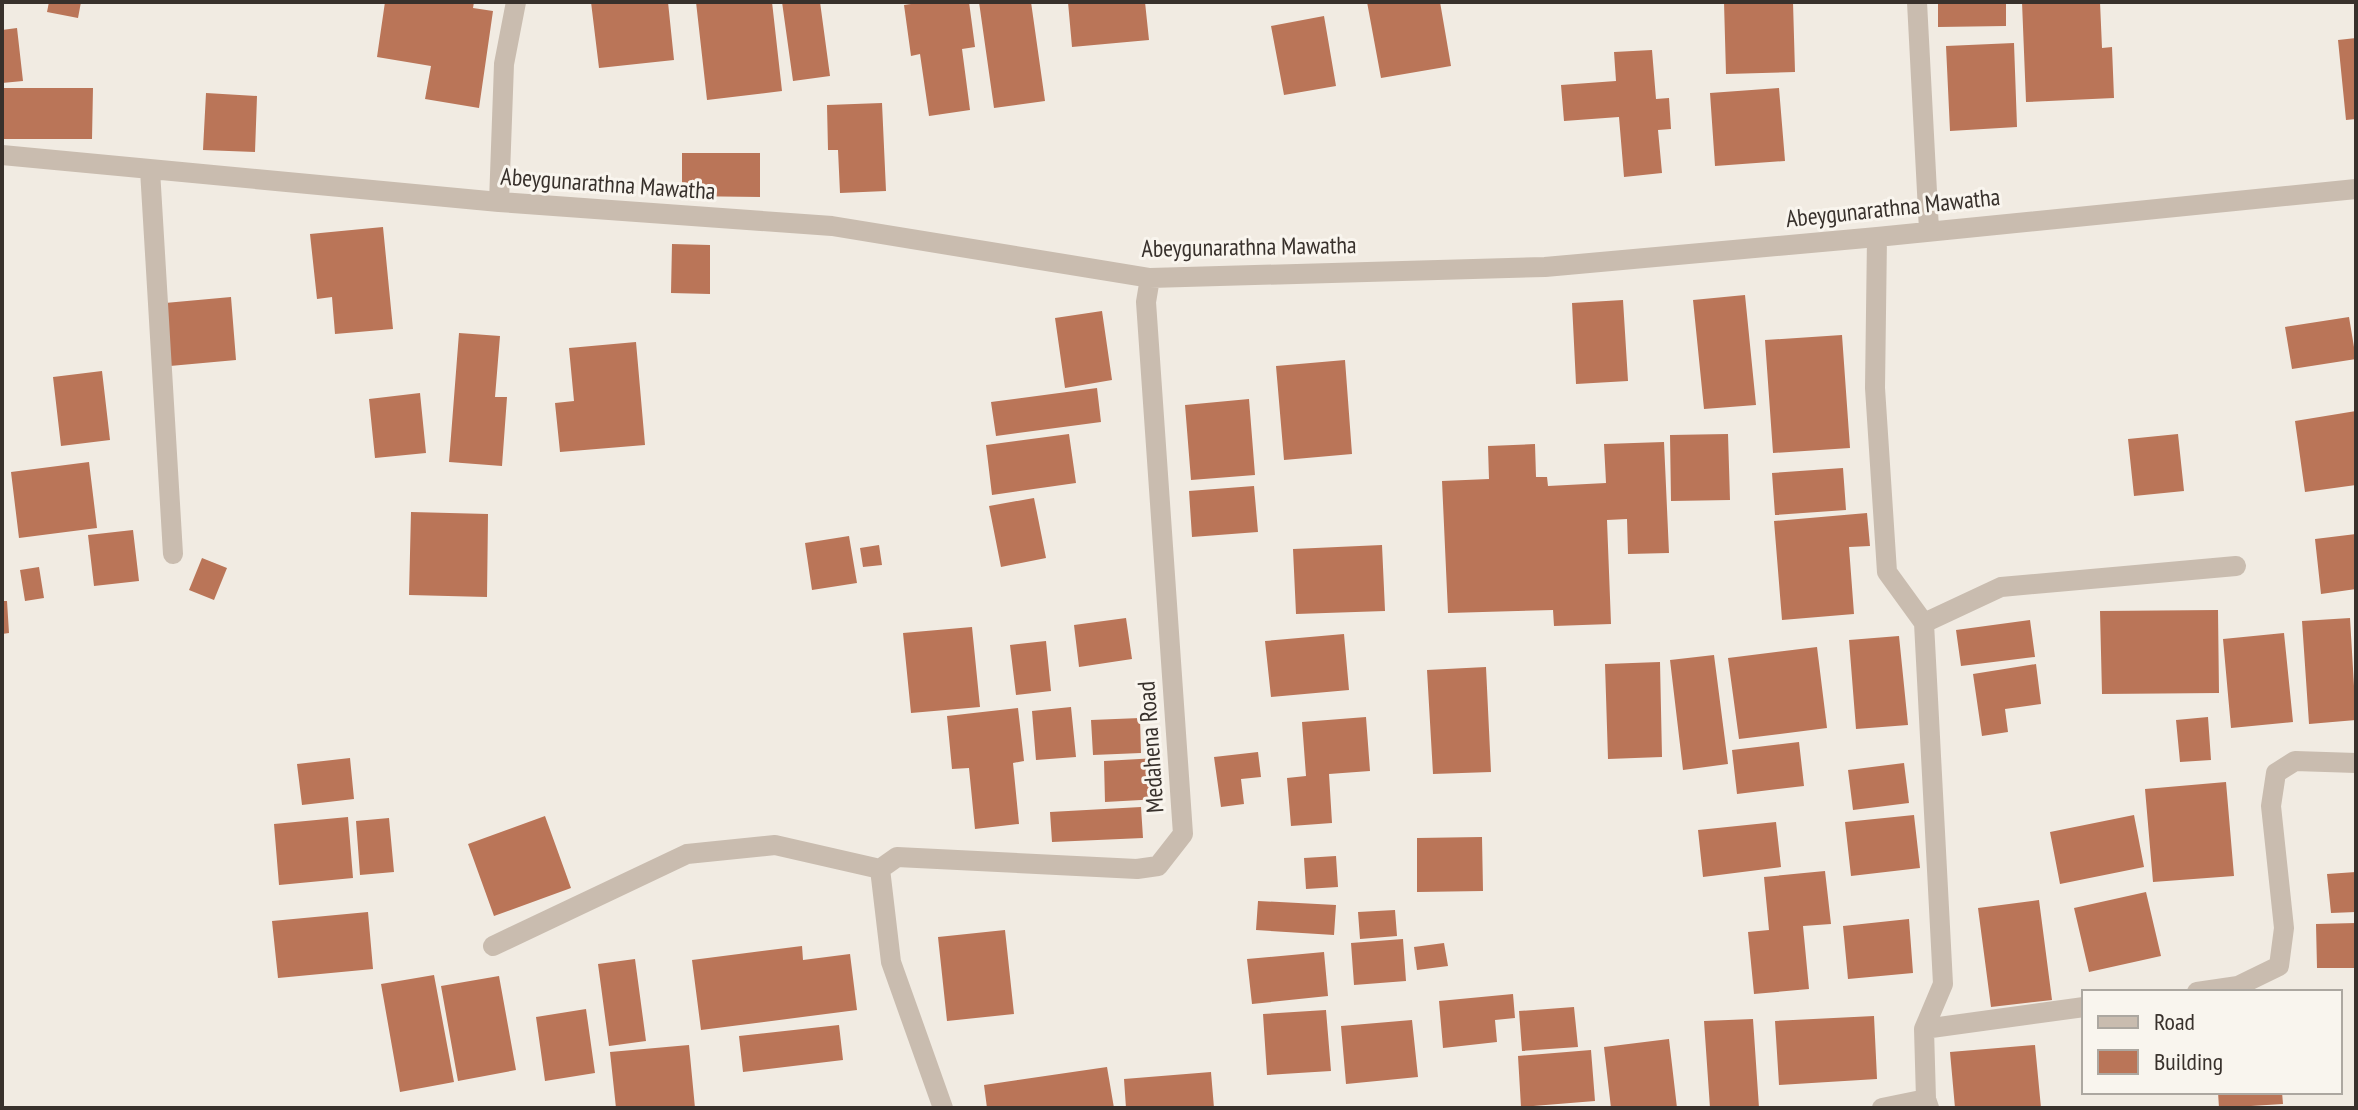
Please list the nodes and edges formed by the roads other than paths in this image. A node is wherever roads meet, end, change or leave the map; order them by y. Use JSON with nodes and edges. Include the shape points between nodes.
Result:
{"nodes":[{"id":1,"x":516,"y":2,"type":"edge"},
{"id":2,"x":1917,"y":2,"type":"edge"},
{"id":3,"x":2,"y":155,"type":"edge"},
{"id":4,"x":150,"y":170,"type":"junction"},
{"id":5,"x":2356,"y":189,"type":"edge"},
{"id":6,"x":499,"y":202,"type":"junction"},
{"id":7,"x":1929,"y":230,"type":"junction"},
{"id":8,"x":1877,"y":237,"type":"junction"},
{"id":9,"x":1150,"y":278,"type":"junction"},
{"id":10,"x":173,"y":554,"type":"dead end"},
{"id":11,"x":2236,"y":566,"type":"dead end"},
{"id":12,"x":1924,"y":623,"type":"junction"},
{"id":13,"x":2356,"y":763,"type":"edge"},
{"id":14,"x":880,"y":869,"type":"junction"},
{"id":15,"x":493,"y":946,"type":"dead end"},
{"id":16,"x":2211,"y":990,"type":"edge"},
{"id":17,"x":2082,"y":1007,"type":"edge"},
{"id":18,"x":1924,"y":1029,"type":"junction"},
{"id":19,"x":1927,"y":1104,"type":"edge"},
{"id":20,"x":943,"y":1108,"type":"edge"},
{"id":21,"x":1882,"y":1108,"type":"edge"}],
"edges":[{"from":1,"to":6,"type":"street","via":[[504,64]]},
{"from":2,"to":7,"type":"street"},
{"from":3,"to":4,"type":"street","name":"Abeygunarathna Mawatha"},
{"from":4,"to":6,"type":"street","name":"Abeygunarathna Mawatha"},
{"from":4,"to":10,"type":"street"},
{"from":5,"to":7,"type":"street","name":"Abeygunarathna Mawatha"},
{"from":6,"to":9,"type":"street","name":"Abeygunarathna Mawatha","via":[[832,226]]},
{"from":7,"to":8,"type":"street","name":"Abeygunarathna Mawatha"},
{"from":8,"to":9,"type":"street","name":"Abeygunarathna Mawatha","via":[[1545,267]]},
{"from":8,"to":12,"type":"street","via":[[1875,388],[1887,572]]},
{"from":9,"to":14,"type":"street","name":"Medahena Road","via":[[1146,302],[1183,834],[1158,866],[1137,869],[897,857]]},
{"from":11,"to":12,"type":"street","via":[[2001,587]]},
{"from":12,"to":18,"type":"street","via":[[1943,984]]},
{"from":13,"to":16,"type":"street","via":[[2295,761],[2276,773],[2271,806],[2284,928],[2279,966],[2238,986]]},
{"from":14,"to":15,"type":"street","via":[[775,845],[687,854]]},
{"from":14,"to":20,"type":"street","via":[[891,962]]},
{"from":17,"to":18,"type":"street"},
{"from":18,"to":19,"type":"street"},
{"from":19,"to":21,"type":"street"}]}
